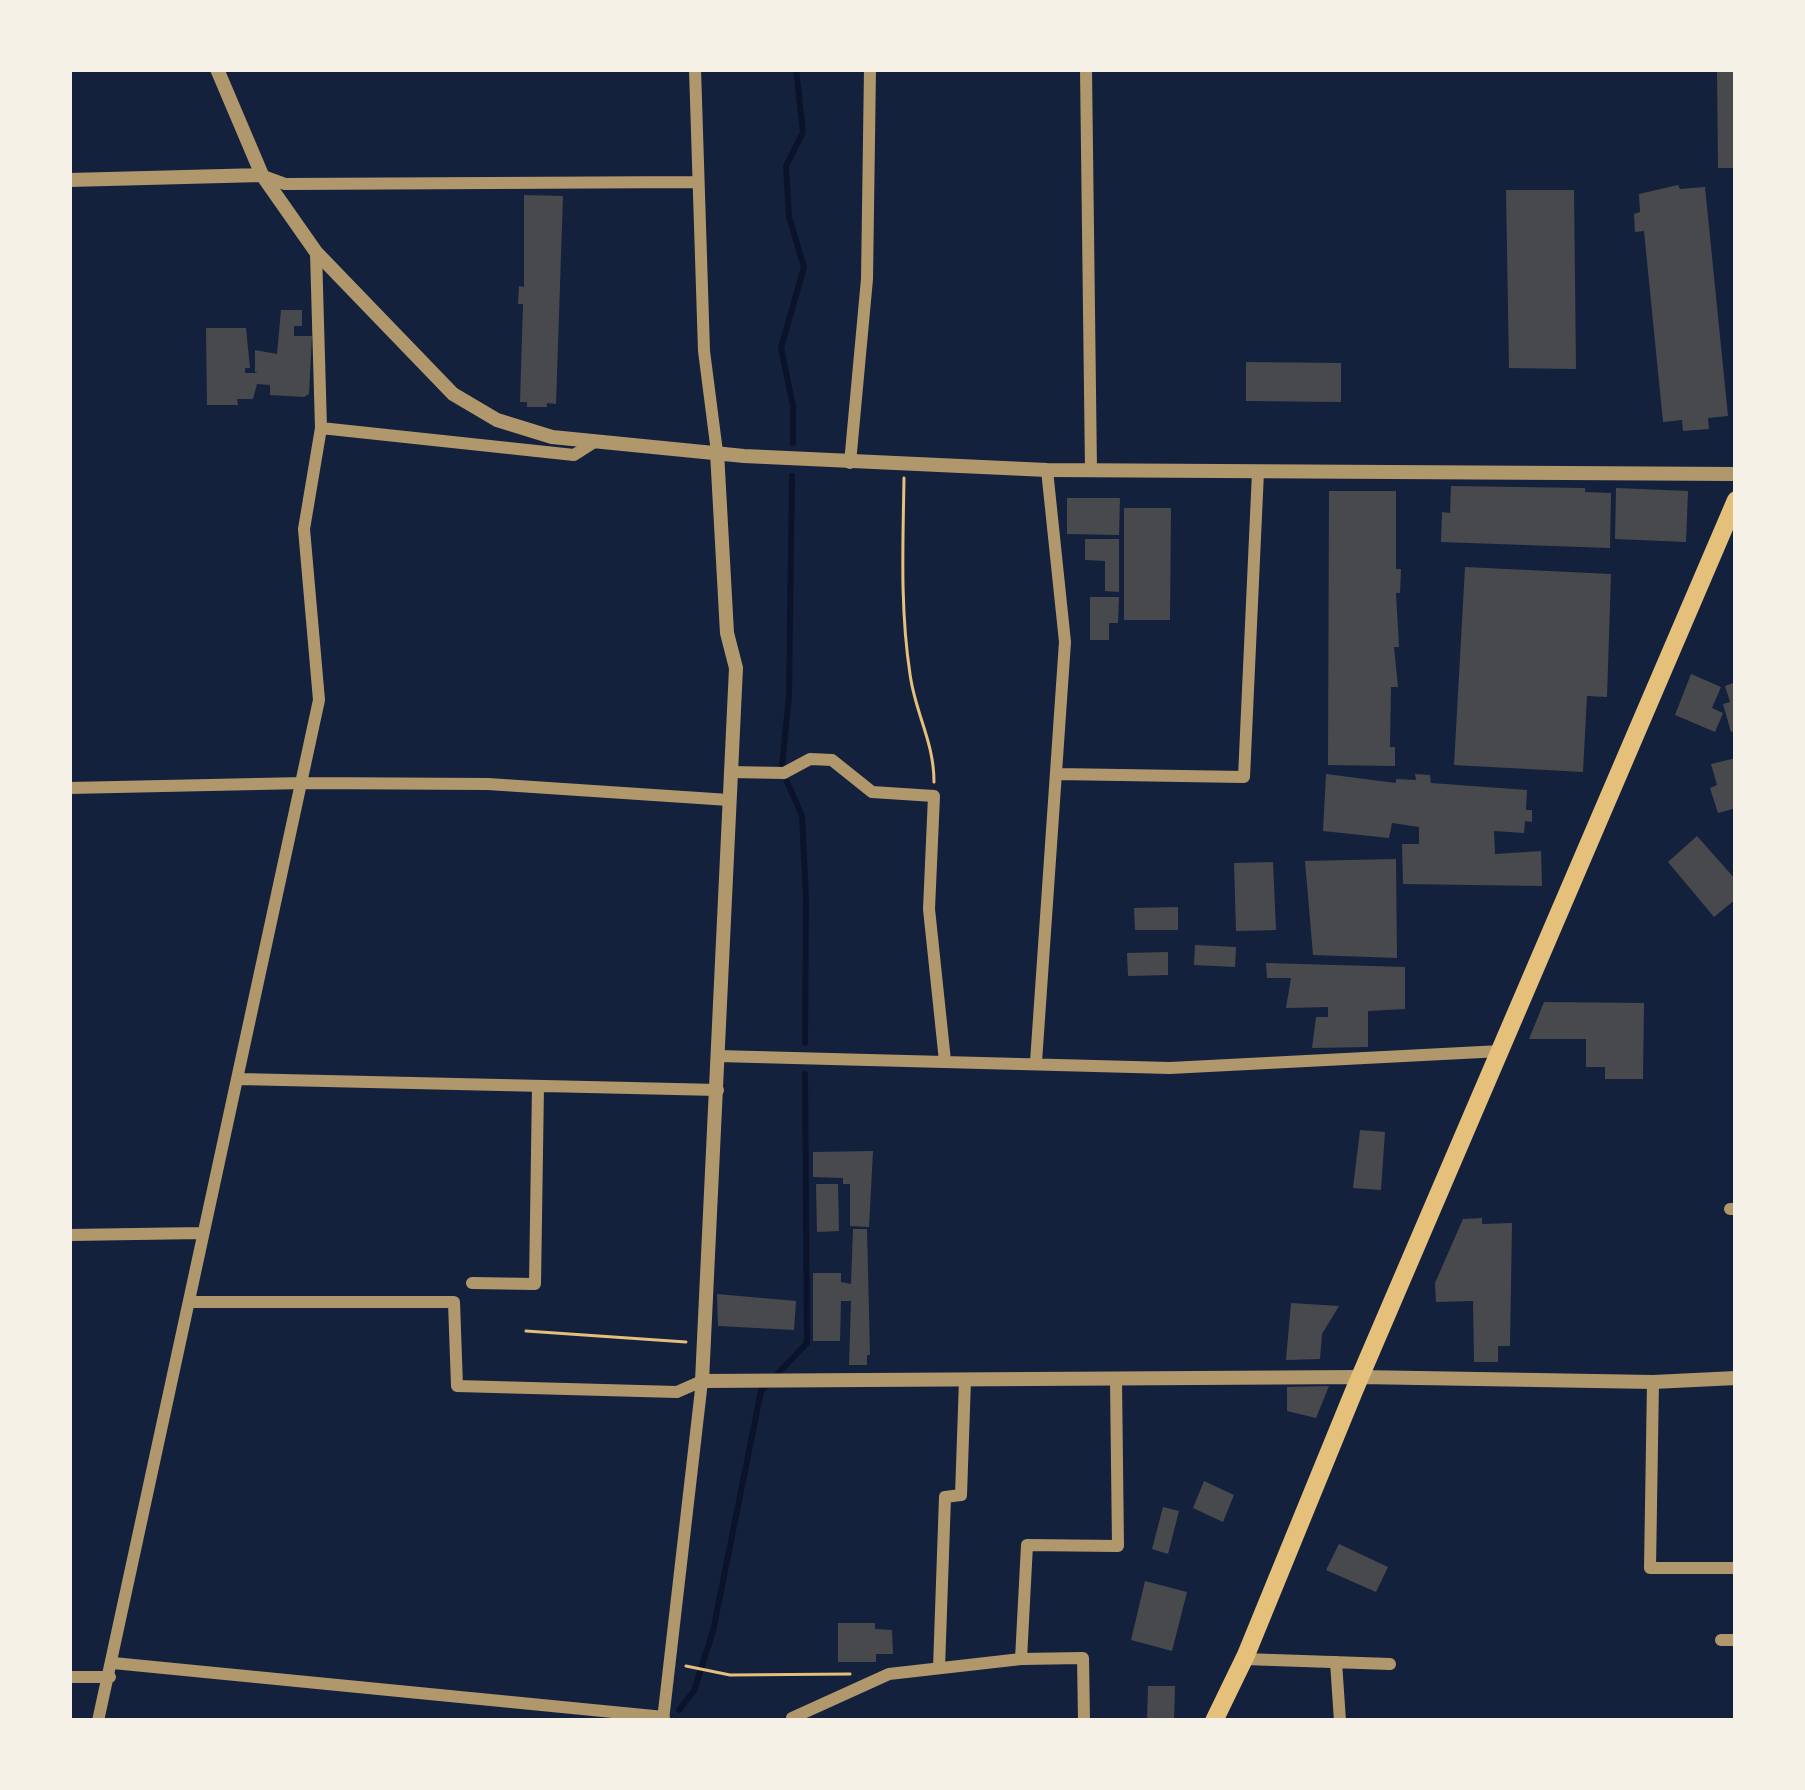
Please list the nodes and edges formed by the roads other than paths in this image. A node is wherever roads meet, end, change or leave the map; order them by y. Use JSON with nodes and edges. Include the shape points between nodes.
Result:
{"nodes":[{"id":1,"x":217,"y":69,"type":"edge"},
{"id":2,"x":695,"y":69,"type":"edge"},
{"id":3,"x":870,"y":69,"type":"edge"},
{"id":4,"x":1086,"y":69,"type":"edge"},
{"id":5,"x":262,"y":176,"type":"junction"},
{"id":6,"x":69,"y":180,"type":"edge"},
{"id":7,"x":697,"y":182,"type":"junction"},
{"id":8,"x":316,"y":252,"type":"junction"},
{"id":9,"x":321,"y":428,"type":"junction"},
{"id":10,"x":597,"y":440,"type":"junction"},
{"id":11,"x":717,"y":452,"type":"junction"},
{"id":12,"x":850,"y":463,"type":"junction"},
{"id":13,"x":1047,"y":470,"type":"junction"},
{"id":14,"x":1091,"y":471,"type":"junction"},
{"id":15,"x":1258,"y":472,"type":"junction"},
{"id":16,"x":1736,"y":474,"type":"edge"},
{"id":17,"x":1736,"y":500,"type":"edge"},
{"id":18,"x":730,"y":772,"type":"junction"},
{"id":19,"x":1058,"y":774,"type":"junction"},
{"id":20,"x":304,"y":783,"type":"junction"},
{"id":21,"x":69,"y":788,"type":"edge"},
{"id":22,"x":729,"y":800,"type":"junction"},
{"id":23,"x":1501,"y":1051,"type":"junction"},
{"id":24,"x":718,"y":1056,"type":"junction"},
{"id":25,"x":945,"y":1060,"type":"junction"},
{"id":26,"x":1036,"y":1062,"type":"junction"},
{"id":27,"x":238,"y":1079,"type":"junction"},
{"id":28,"x":538,"y":1086,"type":"junction"},
{"id":29,"x":718,"y":1090,"type":"junction"},
{"id":30,"x":203,"y":1233,"type":"junction"},
{"id":31,"x":69,"y":1235,"type":"edge"},
{"id":32,"x":472,"y":1283,"type":"dead end"},
{"id":33,"x":188,"y":1302,"type":"junction"},
{"id":34,"x":1360,"y":1377,"type":"junction"},
{"id":35,"x":1736,"y":1378,"type":"edge"},
{"id":36,"x":965,"y":1380,"type":"junction"},
{"id":37,"x":1116,"y":1380,"type":"junction"},
{"id":38,"x":702,"y":1381,"type":"junction"},
{"id":39,"x":1653,"y":1382,"type":"junction"},
{"id":40,"x":1736,"y":1568,"type":"edge"},
{"id":41,"x":1720,"y":1640,"type":"dead end"},
{"id":42,"x":1736,"y":1640,"type":"edge"},
{"id":43,"x":1022,"y":1659,"type":"junction"},
{"id":44,"x":1244,"y":1659,"type":"junction"},
{"id":45,"x":1336,"y":1662,"type":"junction"},
{"id":46,"x":1390,"y":1664,"type":"dead end"},
{"id":47,"x":939,"y":1668,"type":"junction"},
{"id":48,"x":111,"y":1670,"type":"junction"},
{"id":49,"x":69,"y":1677,"type":"edge"},
{"id":50,"x":663,"y":1719,"type":"edge"},
{"id":51,"x":98,"y":1721,"type":"edge"},
{"id":52,"x":792,"y":1721,"type":"edge"},
{"id":53,"x":1084,"y":1721,"type":"edge"},
{"id":54,"x":1214,"y":1721,"type":"edge"},
{"id":55,"x":1340,"y":1721,"type":"edge"}],
"edges":[{"from":1,"to":5,"type":"street"},
{"from":2,"to":7,"type":"street"},
{"from":3,"to":12,"type":"street","via":[[867,279]]},
{"from":4,"to":14,"type":"street"},
{"from":5,"to":6,"type":"street"},
{"from":5,"to":7,"type":"street","via":[[284,184]]},
{"from":5,"to":8,"type":"street"},
{"from":7,"to":11,"type":"street"},
{"from":8,"to":9,"type":"street"},
{"from":8,"to":10,"type":"street","via":[[453,394],[497,420]]},
{"from":9,"to":10,"type":"street","via":[[574,455]]},
{"from":9,"to":20,"type":"street","via":[[304,529],[319,700]]},
{"from":10,"to":11,"type":"street"},
{"from":11,"to":12,"type":"street"},
{"from":11,"to":18,"type":"street","via":[[736,668]]},
{"from":12,"to":13,"type":"street"},
{"from":13,"to":14,"type":"street"},
{"from":13,"to":19,"type":"street","via":[[1065,643]]},
{"from":14,"to":15,"type":"street"},
{"from":15,"to":16,"type":"street"},
{"from":15,"to":19,"type":"street","via":[[1244,777]]},
{"from":17,"to":23,"type":"main road"},
{"from":18,"to":22,"type":"street"},
{"from":18,"to":25,"type":"street","via":[[784,773],[810,759],[832,760],[872,792],[934,796],[929,909]]},
{"from":19,"to":26,"type":"street"},
{"from":20,"to":21,"type":"street"},
{"from":20,"to":22,"type":"street","via":[[488,784]]},
{"from":20,"to":27,"type":"street"},
{"from":22,"to":24,"type":"street"},
{"from":23,"to":26,"type":"street","via":[[1170,1068]]},
{"from":23,"to":34,"type":"main road"},
{"from":24,"to":25,"type":"street"},
{"from":24,"to":29,"type":"street"},
{"from":25,"to":26,"type":"street"},
{"from":27,"to":28,"type":"street"},
{"from":27,"to":30,"type":"street"},
{"from":28,"to":29,"type":"street"},
{"from":28,"to":32,"type":"street","via":[[535,1284]]},
{"from":29,"to":38,"type":"street"},
{"from":30,"to":31,"type":"street"},
{"from":30,"to":33,"type":"street"},
{"from":33,"to":38,"type":"street","via":[[454,1302],[458,1386],[677,1393]]},
{"from":33,"to":48,"type":"street"},
{"from":34,"to":37,"type":"street"},
{"from":34,"to":39,"type":"street"},
{"from":34,"to":44,"type":"main road"},
{"from":35,"to":39,"type":"street"},
{"from":36,"to":37,"type":"street"},
{"from":36,"to":38,"type":"street"},
{"from":36,"to":47,"type":"street","via":[[961,1496],[945,1497]]},
{"from":37,"to":43,"type":"street","via":[[1118,1546],[1027,1545]]},
{"from":38,"to":50,"type":"street"},
{"from":39,"to":40,"type":"street","via":[[1650,1568]]},
{"from":41,"to":42,"type":"street"},
{"from":43,"to":47,"type":"street"},
{"from":43,"to":53,"type":"street","via":[[1083,1658]]},
{"from":44,"to":45,"type":"street"},
{"from":44,"to":54,"type":"main road"},
{"from":45,"to":46,"type":"street"},
{"from":45,"to":55,"type":"street"},
{"from":47,"to":52,"type":"street","via":[[889,1674]]},
{"from":48,"to":49,"type":"street"},
{"from":48,"to":50,"type":"street"},
{"from":48,"to":51,"type":"street"}]}
